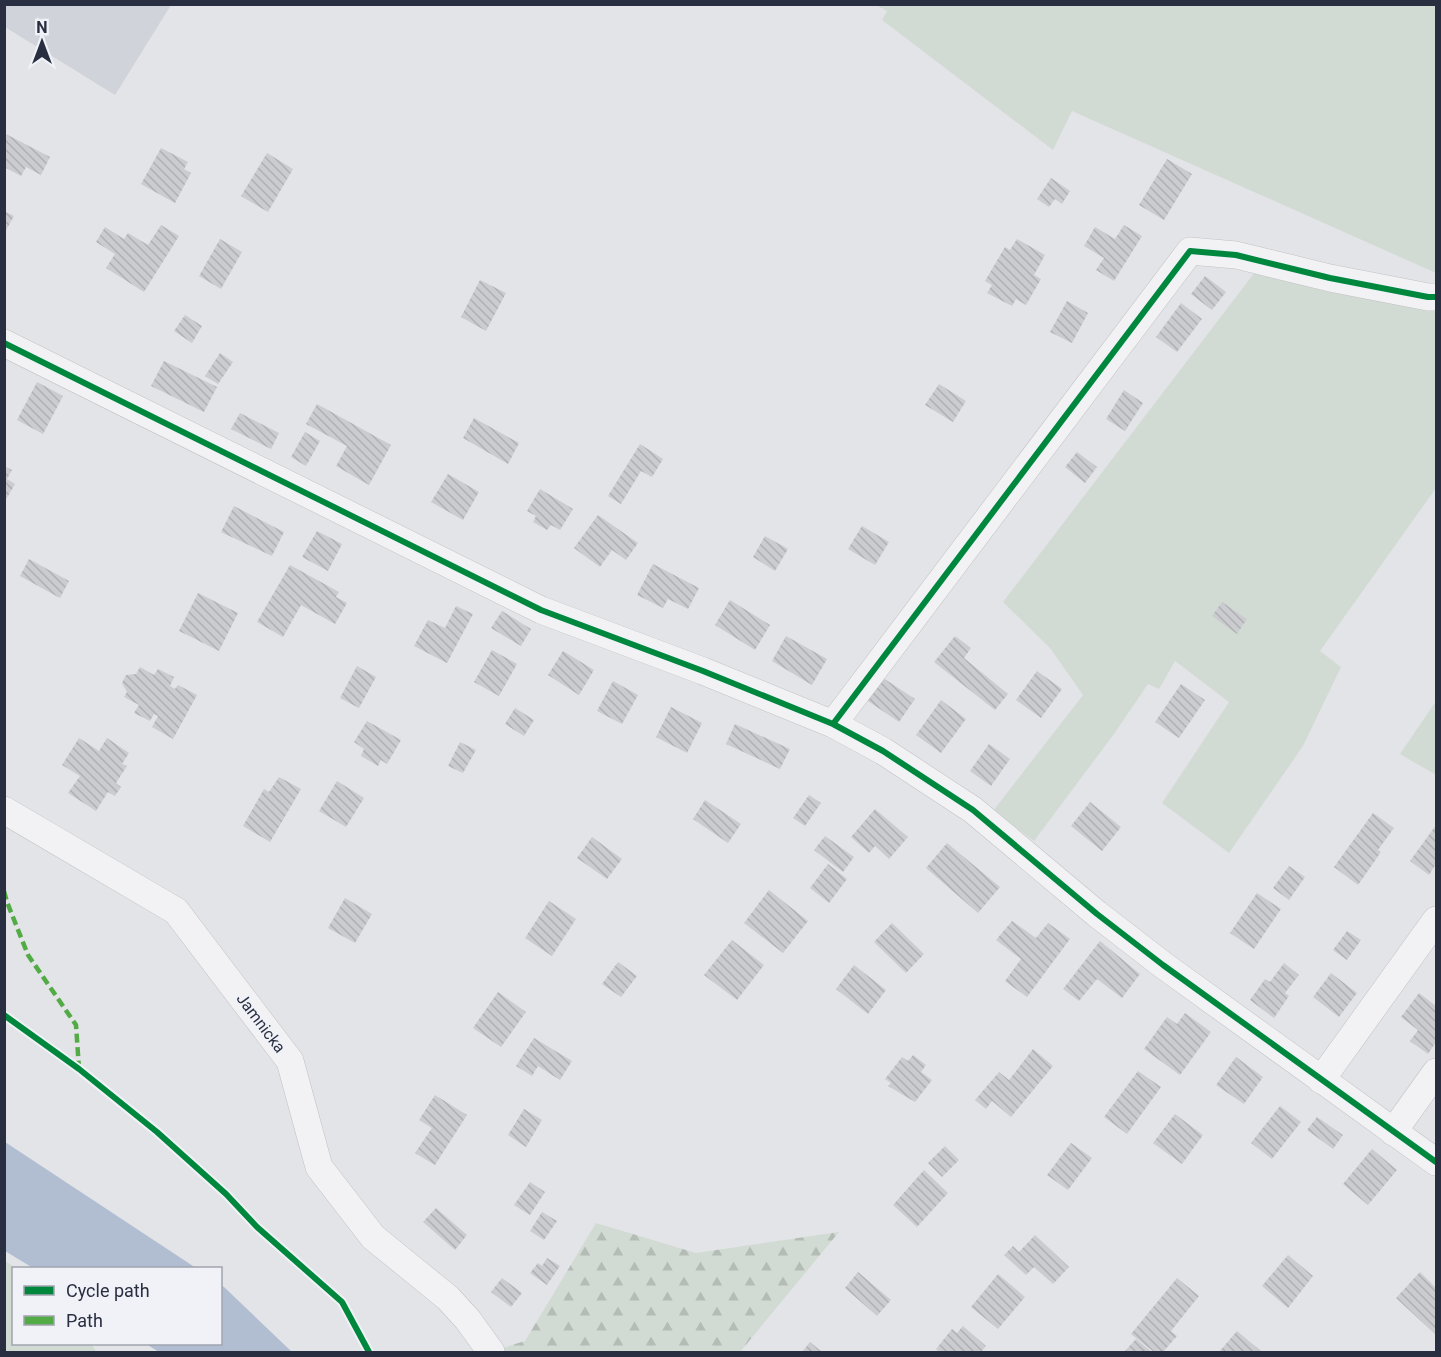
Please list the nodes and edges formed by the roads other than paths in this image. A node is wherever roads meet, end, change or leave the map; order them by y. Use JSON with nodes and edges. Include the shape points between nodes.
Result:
{"nodes":[{"id":1,"x":1437,"y":297,"type":"edge"},
{"id":2,"x":4,"y":343,"type":"edge"},
{"id":3,"x":833,"y":724,"type":"junction"},
{"id":4,"x":4,"y":810,"type":"edge"},
{"id":5,"x":1437,"y":920,"type":"edge"},
{"id":6,"x":1437,"y":1072,"type":"edge"},
{"id":7,"x":1321,"y":1080,"type":"junction"},
{"id":8,"x":1393,"y":1132,"type":"junction"},
{"id":9,"x":1437,"y":1162,"type":"edge"},
{"id":10,"x":491,"y":1353,"type":"edge"}],
"edges":[{"from":1,"to":3,"type":"street","via":[[1330,278],[1236,255],[1190,251]]},
{"from":2,"to":3,"type":"street","via":[[541,610]]},
{"from":3,"to":7,"type":"street","via":[[883,751],[973,810],[1097,914]]},
{"from":4,"to":10,"type":"street","name":"Jamnicka","via":[[176,911],[290,1061],[320,1167],[373,1237],[448,1298]]},
{"from":5,"to":7,"type":"street"},
{"from":6,"to":8,"type":"street"},
{"from":7,"to":8,"type":"street"},
{"from":8,"to":9,"type":"street"}]}
